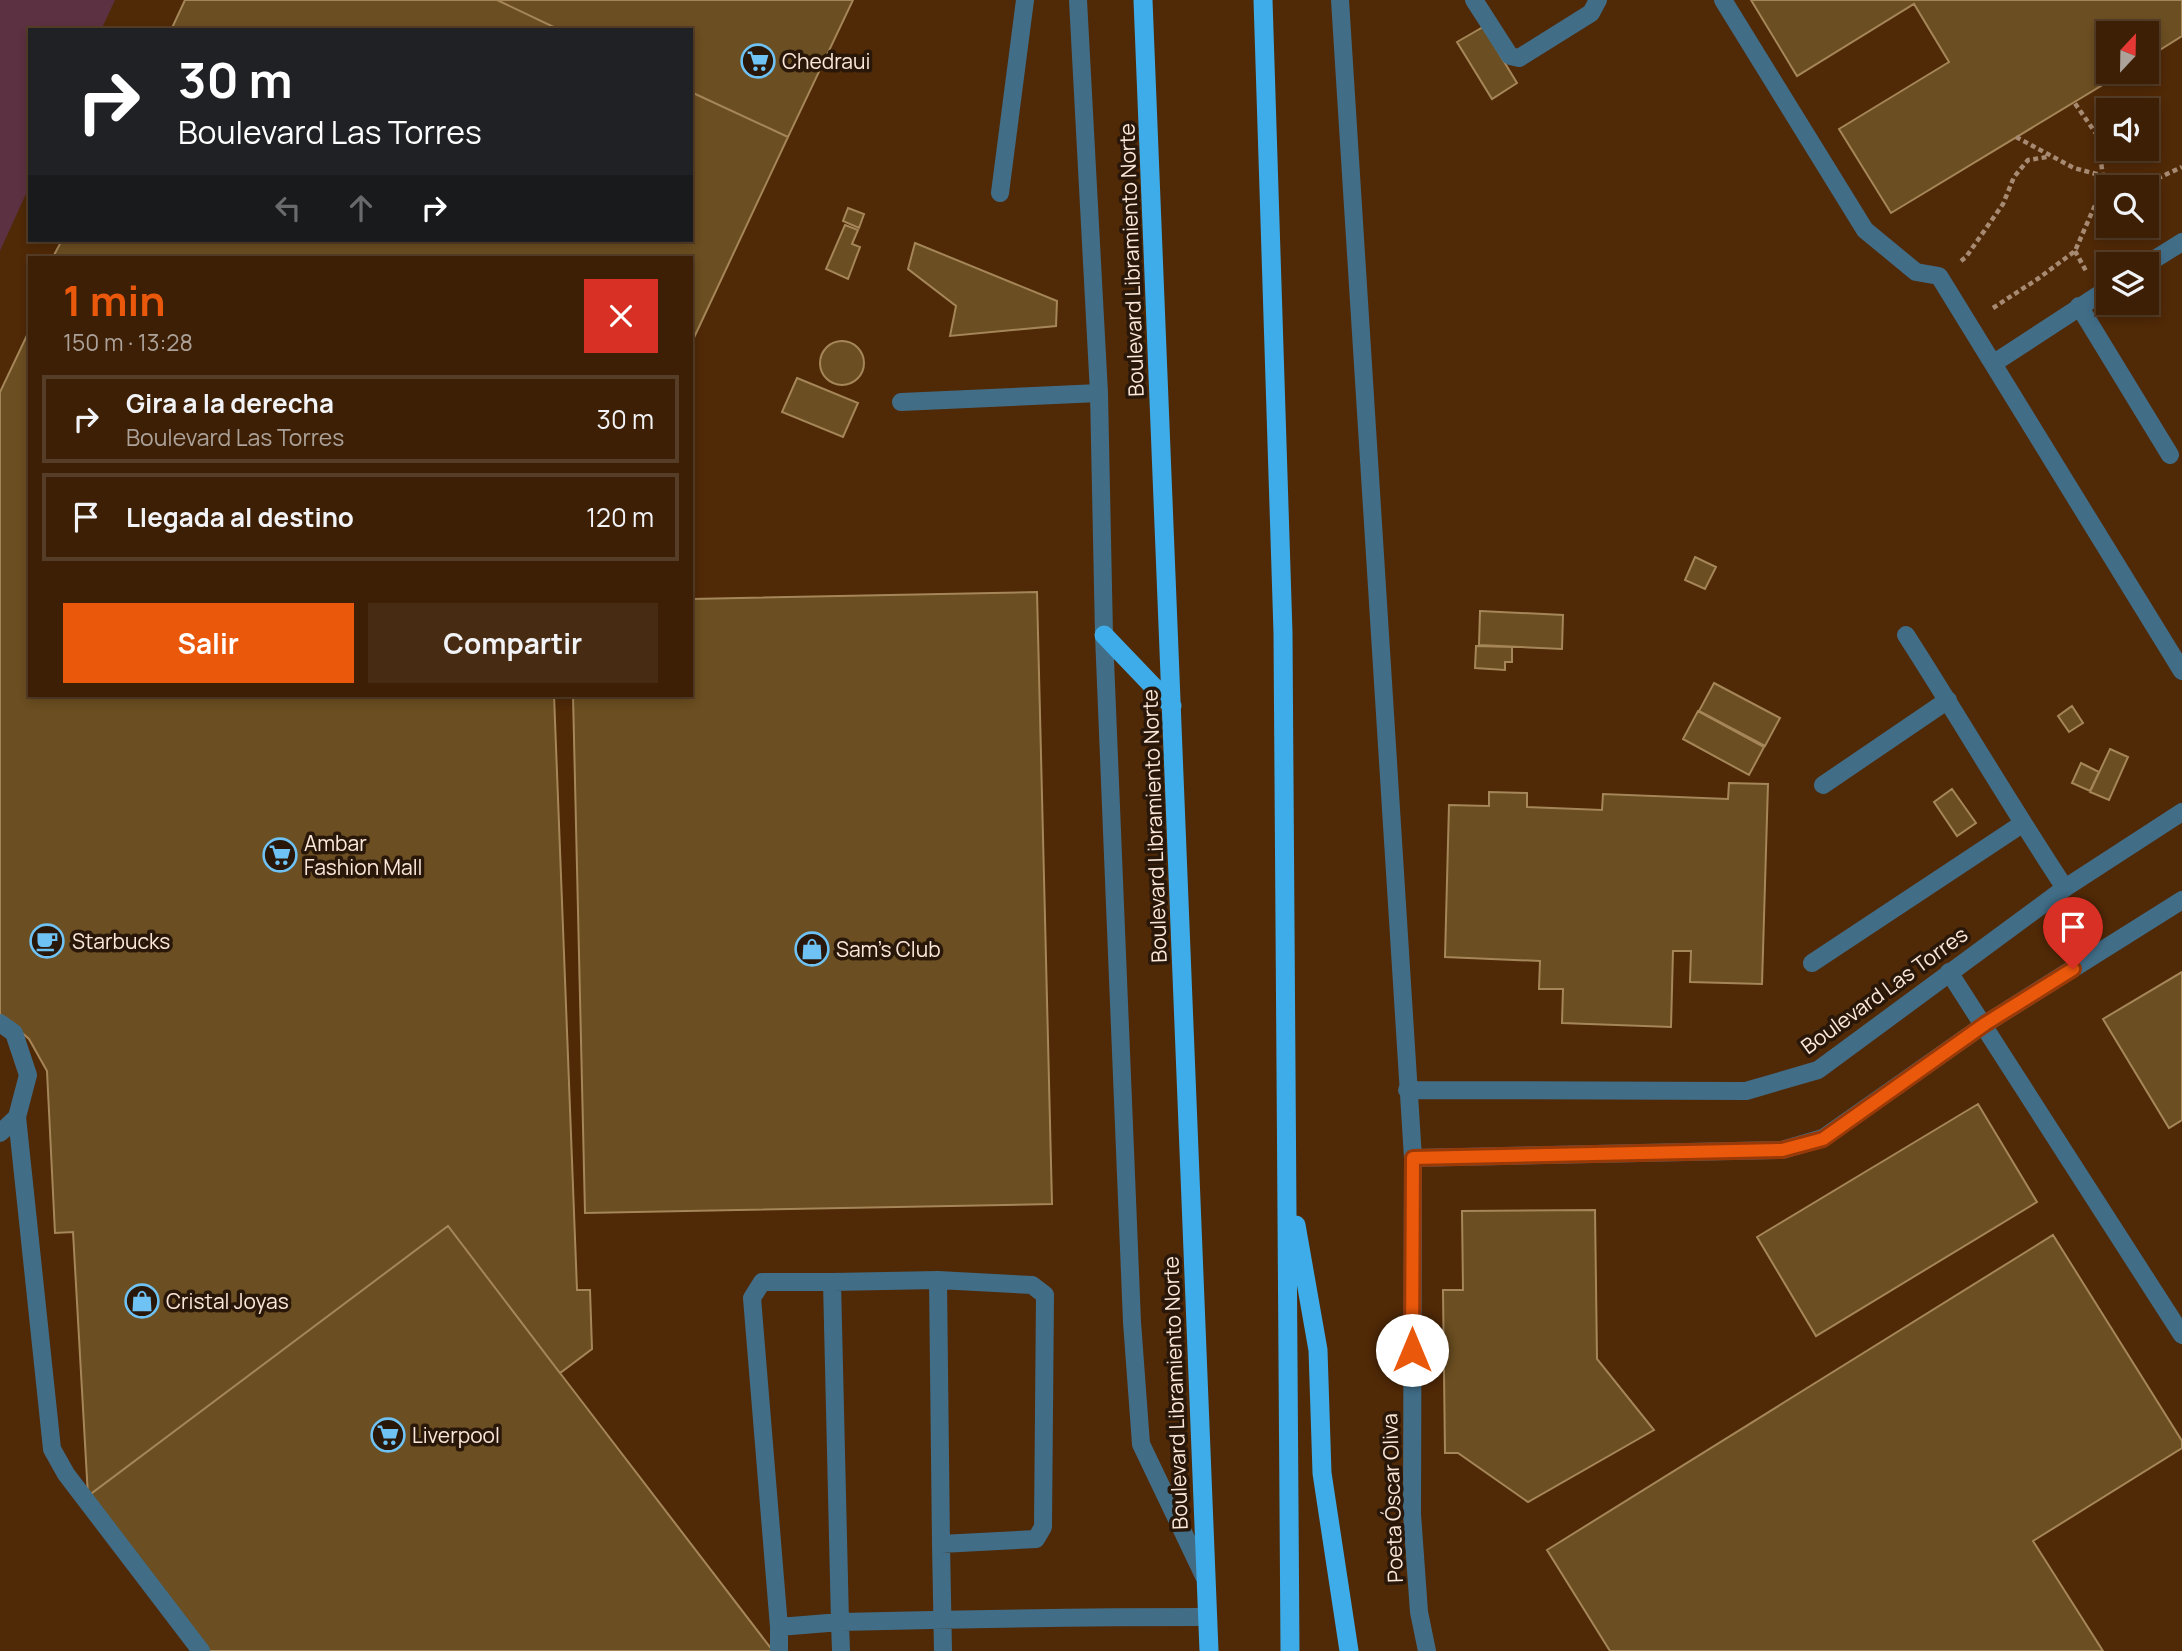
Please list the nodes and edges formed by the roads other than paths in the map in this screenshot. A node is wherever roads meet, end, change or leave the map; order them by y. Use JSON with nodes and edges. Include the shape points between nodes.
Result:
{"nodes":[{"id":1,"x":1025,"y":0,"type":"edge"},
{"id":2,"x":1078,"y":0,"type":"edge"},
{"id":3,"x":1143,"y":0,"type":"edge"},
{"id":4,"x":1263,"y":0,"type":"edge"},
{"id":5,"x":1340,"y":0,"type":"edge"},
{"id":6,"x":1474,"y":0,"type":"edge"},
{"id":7,"x":1598,"y":0,"type":"edge"},
{"id":8,"x":1723,"y":0,"type":"edge"},
{"id":9,"x":1000,"y":193,"type":"dead end"},
{"id":10,"x":2182,"y":242,"type":"edge"},
{"id":11,"x":2159,"y":256,"type":"edge"},
{"id":12,"x":2096,"y":296,"type":"edge"},
{"id":13,"x":2079,"y":306,"type":"junction"},
{"id":14,"x":1994,"y":363,"type":"junction"},
{"id":15,"x":1099,"y":393,"type":"junction"},
{"id":16,"x":901,"y":402,"type":"dead end"},
{"id":17,"x":2170,"y":455,"type":"dead end"},
{"id":18,"x":1104,"y":635,"type":"junction"},
{"id":19,"x":1906,"y":635,"type":"dead end"},
{"id":20,"x":2182,"y":671,"type":"edge"},
{"id":21,"x":1948,"y":700,"type":"junction"},
{"id":22,"x":1172,"y":706,"type":"junction"},
{"id":23,"x":1824,"y":785,"type":"dead end"},
{"id":24,"x":2182,"y":812,"type":"edge"},
{"id":25,"x":2022,"y":824,"type":"junction"},
{"id":26,"x":2065,"y":888,"type":"junction"},
{"id":27,"x":2182,"y":900,"type":"edge"},
{"id":28,"x":1812,"y":963,"type":"dead end"},
{"id":29,"x":1950,"y":972,"type":"junction"},
{"id":30,"x":0,"y":1023,"type":"edge"},
{"id":31,"x":1985,"y":1024,"type":"junction"},
{"id":32,"x":1407,"y":1090,"type":"junction"},
{"id":33,"x":17,"y":1117,"type":"junction"},
{"id":34,"x":0,"y":1133,"type":"edge"},
{"id":35,"x":1413,"y":1158,"type":"junction"},
{"id":36,"x":1287,"y":1168,"type":"junction"},
{"id":37,"x":938,"y":1280,"type":"junction"},
{"id":38,"x":832,"y":1282,"type":"junction"},
{"id":39,"x":2182,"y":1335,"type":"edge"},
{"id":40,"x":941,"y":1544,"type":"junction"},
{"id":41,"x":1204,"y":1576,"type":"junction"},
{"id":42,"x":1207,"y":1617,"type":"junction"},
{"id":43,"x":943,"y":1620,"type":"junction"},
{"id":44,"x":840,"y":1622,"type":"junction"},
{"id":45,"x":779,"y":1627,"type":"junction"},
{"id":46,"x":201,"y":1651,"type":"edge"},
{"id":47,"x":779,"y":1651,"type":"edge"},
{"id":48,"x":841,"y":1651,"type":"edge"},
{"id":49,"x":943,"y":1651,"type":"edge"},
{"id":50,"x":1209,"y":1651,"type":"edge"},
{"id":51,"x":1290,"y":1651,"type":"edge"},
{"id":52,"x":1349,"y":1651,"type":"edge"},
{"id":53,"x":1427,"y":1651,"type":"edge"}],
"edges":[{"from":1,"to":9,"type":"street"},
{"from":2,"to":15,"type":"street"},
{"from":3,"to":22,"type":"highway","name":"Boulevard Libramiento Norte"},
{"from":4,"to":36,"type":"highway","via":[[1283,633]]},
{"from":5,"to":32,"type":"street","name":"Poeta Óscar Oliva"},
{"from":6,"to":7,"type":"street","via":[[1510,56],[1519,58],[1591,13]]},
{"from":8,"to":14,"type":"street","via":[[1865,230],[1916,272],[1939,276]]},
{"from":10,"to":11,"type":"street"},
{"from":12,"to":13,"type":"street"},
{"from":13,"to":14,"type":"street"},
{"from":13,"to":17,"type":"street"},
{"from":14,"to":20,"type":"street"},
{"from":15,"to":16,"type":"street"},
{"from":15,"to":18,"type":"street"},
{"from":18,"to":22,"type":"highway"},
{"from":18,"to":41,"type":"street","via":[[1141,1444]]},
{"from":19,"to":21,"type":"street"},
{"from":21,"to":23,"type":"street"},
{"from":21,"to":25,"type":"street"},
{"from":22,"to":41,"type":"highway","name":"Boulevard Libramiento Norte"},
{"from":24,"to":26,"type":"street","name":"Boulevard Las Torres"},
{"from":25,"to":26,"type":"street"},
{"from":25,"to":28,"type":"street"},
{"from":26,"to":29,"type":"street","name":"Boulevard Las Torres"},
{"from":27,"to":31,"type":"street"},
{"from":29,"to":31,"type":"street"},
{"from":29,"to":32,"type":"street","name":"Boulevard Las Torres","via":[[1818,1070],[1746,1091]]},
{"from":30,"to":33,"type":"street","via":[[14,1033],[28,1075]]},
{"from":31,"to":35,"type":"street","via":[[1823,1139],[1782,1150]]},
{"from":31,"to":39,"type":"street"},
{"from":32,"to":35,"type":"street","name":"Poeta Óscar Oliva"},
{"from":33,"to":34,"type":"street"},
{"from":33,"to":46,"type":"street","via":[[52,1449],[66,1474]]},
{"from":35,"to":53,"type":"street","name":"Poeta Óscar Oliva","via":[[1412,1514],[1419,1612]]},
{"from":36,"to":51,"type":"highway"},
{"from":36,"to":52,"type":"highway","via":[[1318,1350],[1322,1473]]},
{"from":37,"to":38,"type":"street"},
{"from":37,"to":40,"type":"street"},
{"from":37,"to":40,"type":"street","via":[[1032,1285],[1045,1295],[1042,1527],[1036,1539]]},
{"from":38,"to":44,"type":"street"},
{"from":38,"to":45,"type":"street","via":[[762,1282],[752,1298]]},
{"from":40,"to":43,"type":"street"},
{"from":41,"to":42,"type":"highway","name":"Boulevard Libramiento Norte"},
{"from":42,"to":43,"type":"street"},
{"from":42,"to":50,"type":"highway","name":"Boulevard Libramiento Norte"},
{"from":43,"to":44,"type":"street"},
{"from":43,"to":49,"type":"street"},
{"from":44,"to":45,"type":"street"},
{"from":44,"to":48,"type":"street"},
{"from":45,"to":47,"type":"street"}]}
